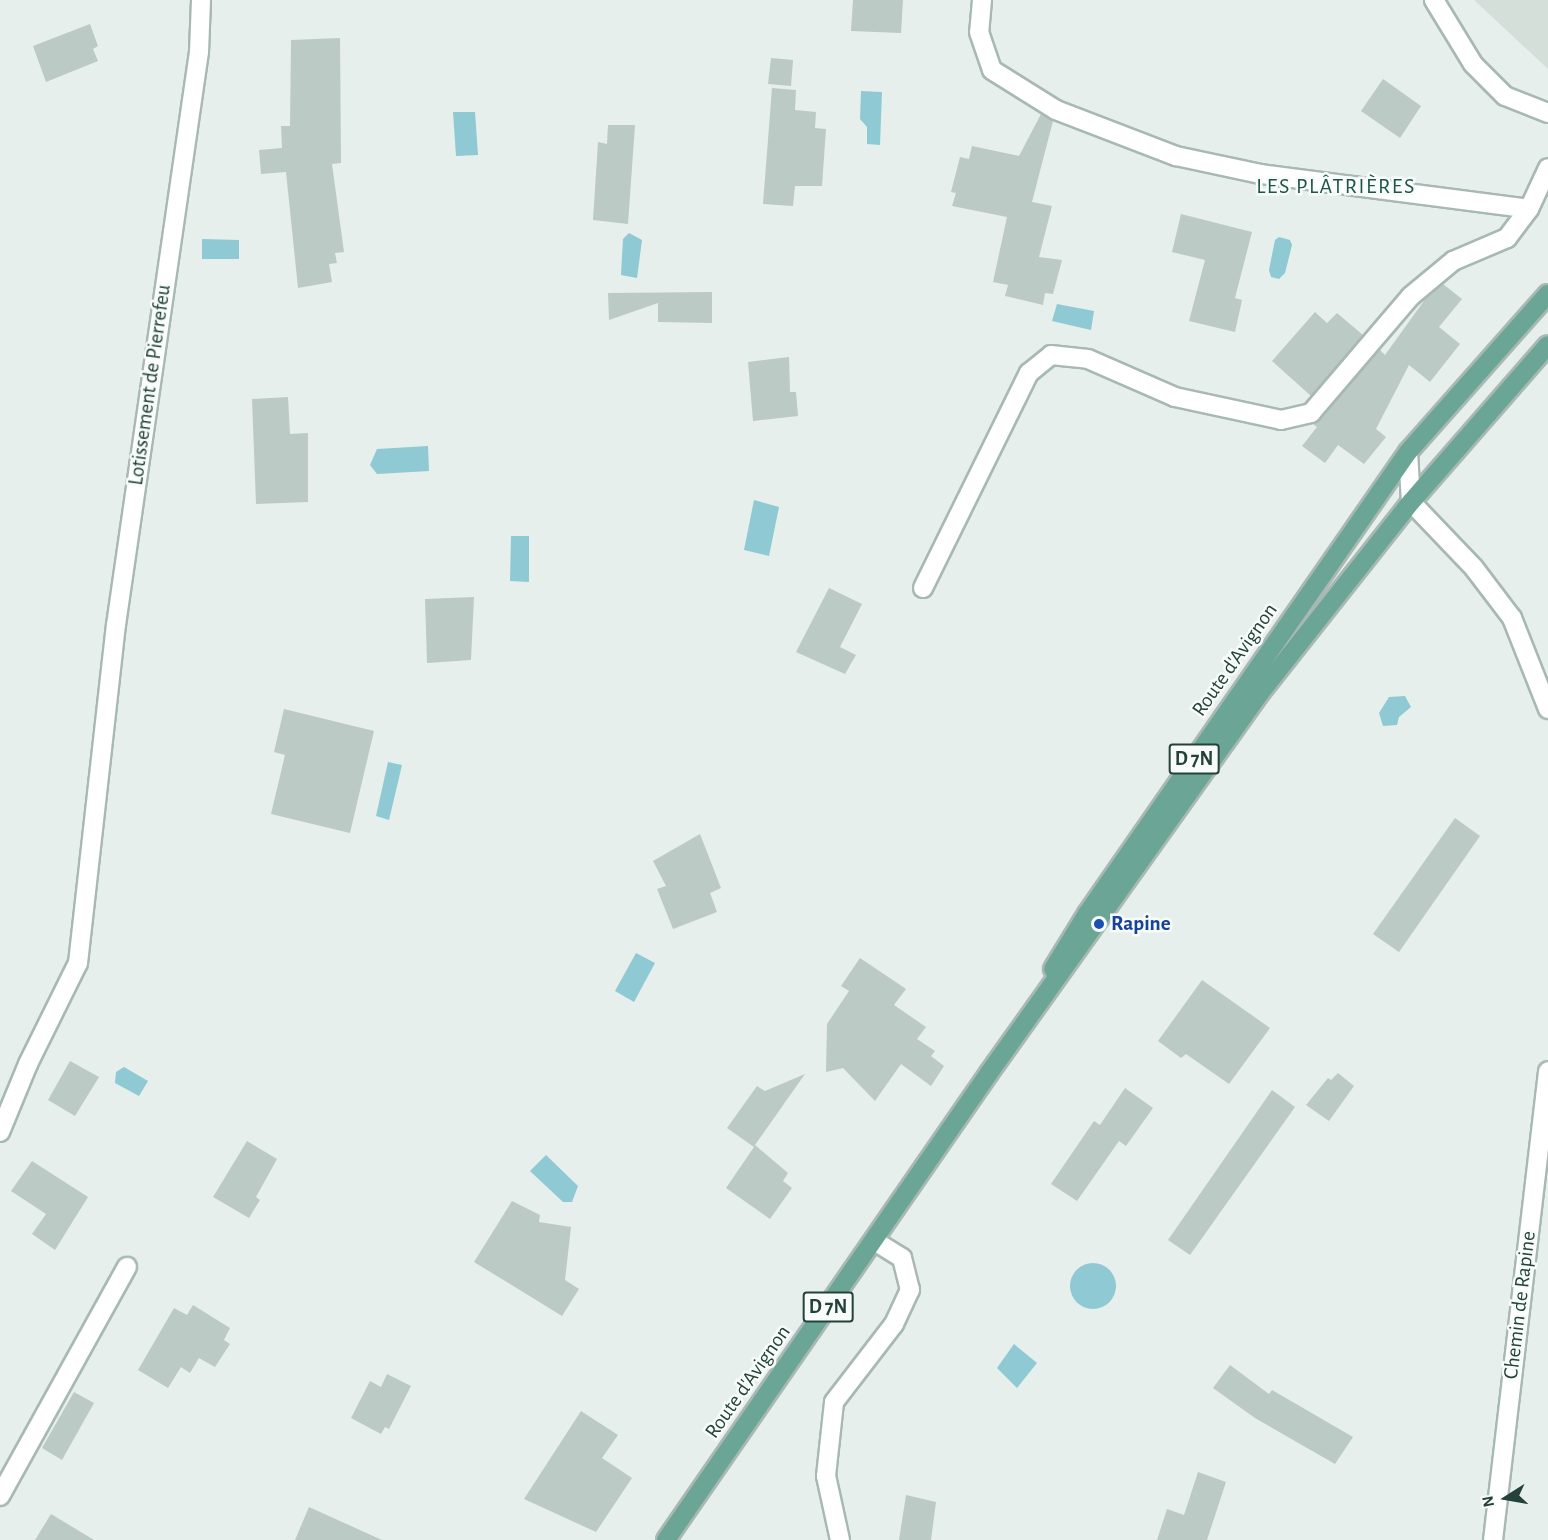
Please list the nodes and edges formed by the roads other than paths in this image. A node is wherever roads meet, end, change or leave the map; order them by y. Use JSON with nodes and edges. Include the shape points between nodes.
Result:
{"nodes":[{"id":1,"x":201,"y":0,"type":"edge"},
{"id":2,"x":982,"y":0,"type":"edge"},
{"id":3,"x":1434,"y":0,"type":"edge"},
{"id":4,"x":1548,"y":113,"type":"edge"},
{"id":5,"x":1548,"y":168,"type":"edge"},
{"id":6,"x":1529,"y":209,"type":"junction"},
{"id":7,"x":1548,"y":294,"type":"edge"},
{"id":8,"x":1548,"y":345,"type":"edge"},
{"id":9,"x":1408,"y":452,"type":"junction"},
{"id":10,"x":1411,"y":502,"type":"junction"},
{"id":11,"x":923,"y":588,"type":"dead end"},
{"id":12,"x":1548,"y":709,"type":"edge"},
{"id":13,"x":1548,"y":1071,"type":"edge"},
{"id":14,"x":989,"y":1073,"type":"junction"},
{"id":15,"x":0,"y":1132,"type":"edge"},
{"id":16,"x":875,"y":1240,"type":"junction"},
{"id":17,"x":127,"y":1267,"type":"dead end"},
{"id":18,"x":0,"y":1496,"type":"edge"},
{"id":19,"x":666,"y":1540,"type":"edge"},
{"id":20,"x":840,"y":1540,"type":"edge"},
{"id":21,"x":1493,"y":1540,"type":"edge"}],
"edges":[{"from":1,"to":15,"type":"street","name":"Lotissement de Pierrefeu","via":[[199,52],[146,403],[78,963],[28,1064]]},
{"from":2,"to":6,"type":"street","via":[[979,32],[992,70],[1056,110],[1176,156],[1261,174]]},
{"from":3,"to":4,"type":"street","via":[[1473,64],[1505,96]]},
{"from":5,"to":6,"type":"street"},
{"from":6,"to":11,"type":"street","via":[[1507,238],[1453,261],[1411,296],[1311,413],[1281,420],[1174,397],[1088,359],[1051,356],[1029,373]]},
{"from":7,"to":9,"type":"main road","name":"Route d'Avignon","number":"D 7N"},
{"from":8,"to":10,"type":"main road","name":"Route d'Avignon","number":"D 7N"},
{"from":9,"to":10,"type":"street"},
{"from":9,"to":14,"type":"main road","name":"Route d'Avignon","number":"D 7N","via":[[1087,914]]},
{"from":10,"to":12,"type":"street","via":[[1474,568],[1512,618]]},
{"from":10,"to":14,"type":"main road","name":"Route d'Avignon","number":"D 7N","via":[[1260,693]]},
{"from":13,"to":21,"type":"street","name":"Chemin de Rapine"},
{"from":14,"to":16,"type":"main road","name":"Route d'Avignon","number":"D 7N"},
{"from":16,"to":19,"type":"main road","name":"Route d'Avignon","number":"D 7N"},
{"from":16,"to":20,"type":"street","via":[[902,1258],[910,1290],[894,1324],[834,1402],[826,1476]]},
{"from":17,"to":18,"type":"street"}]}
